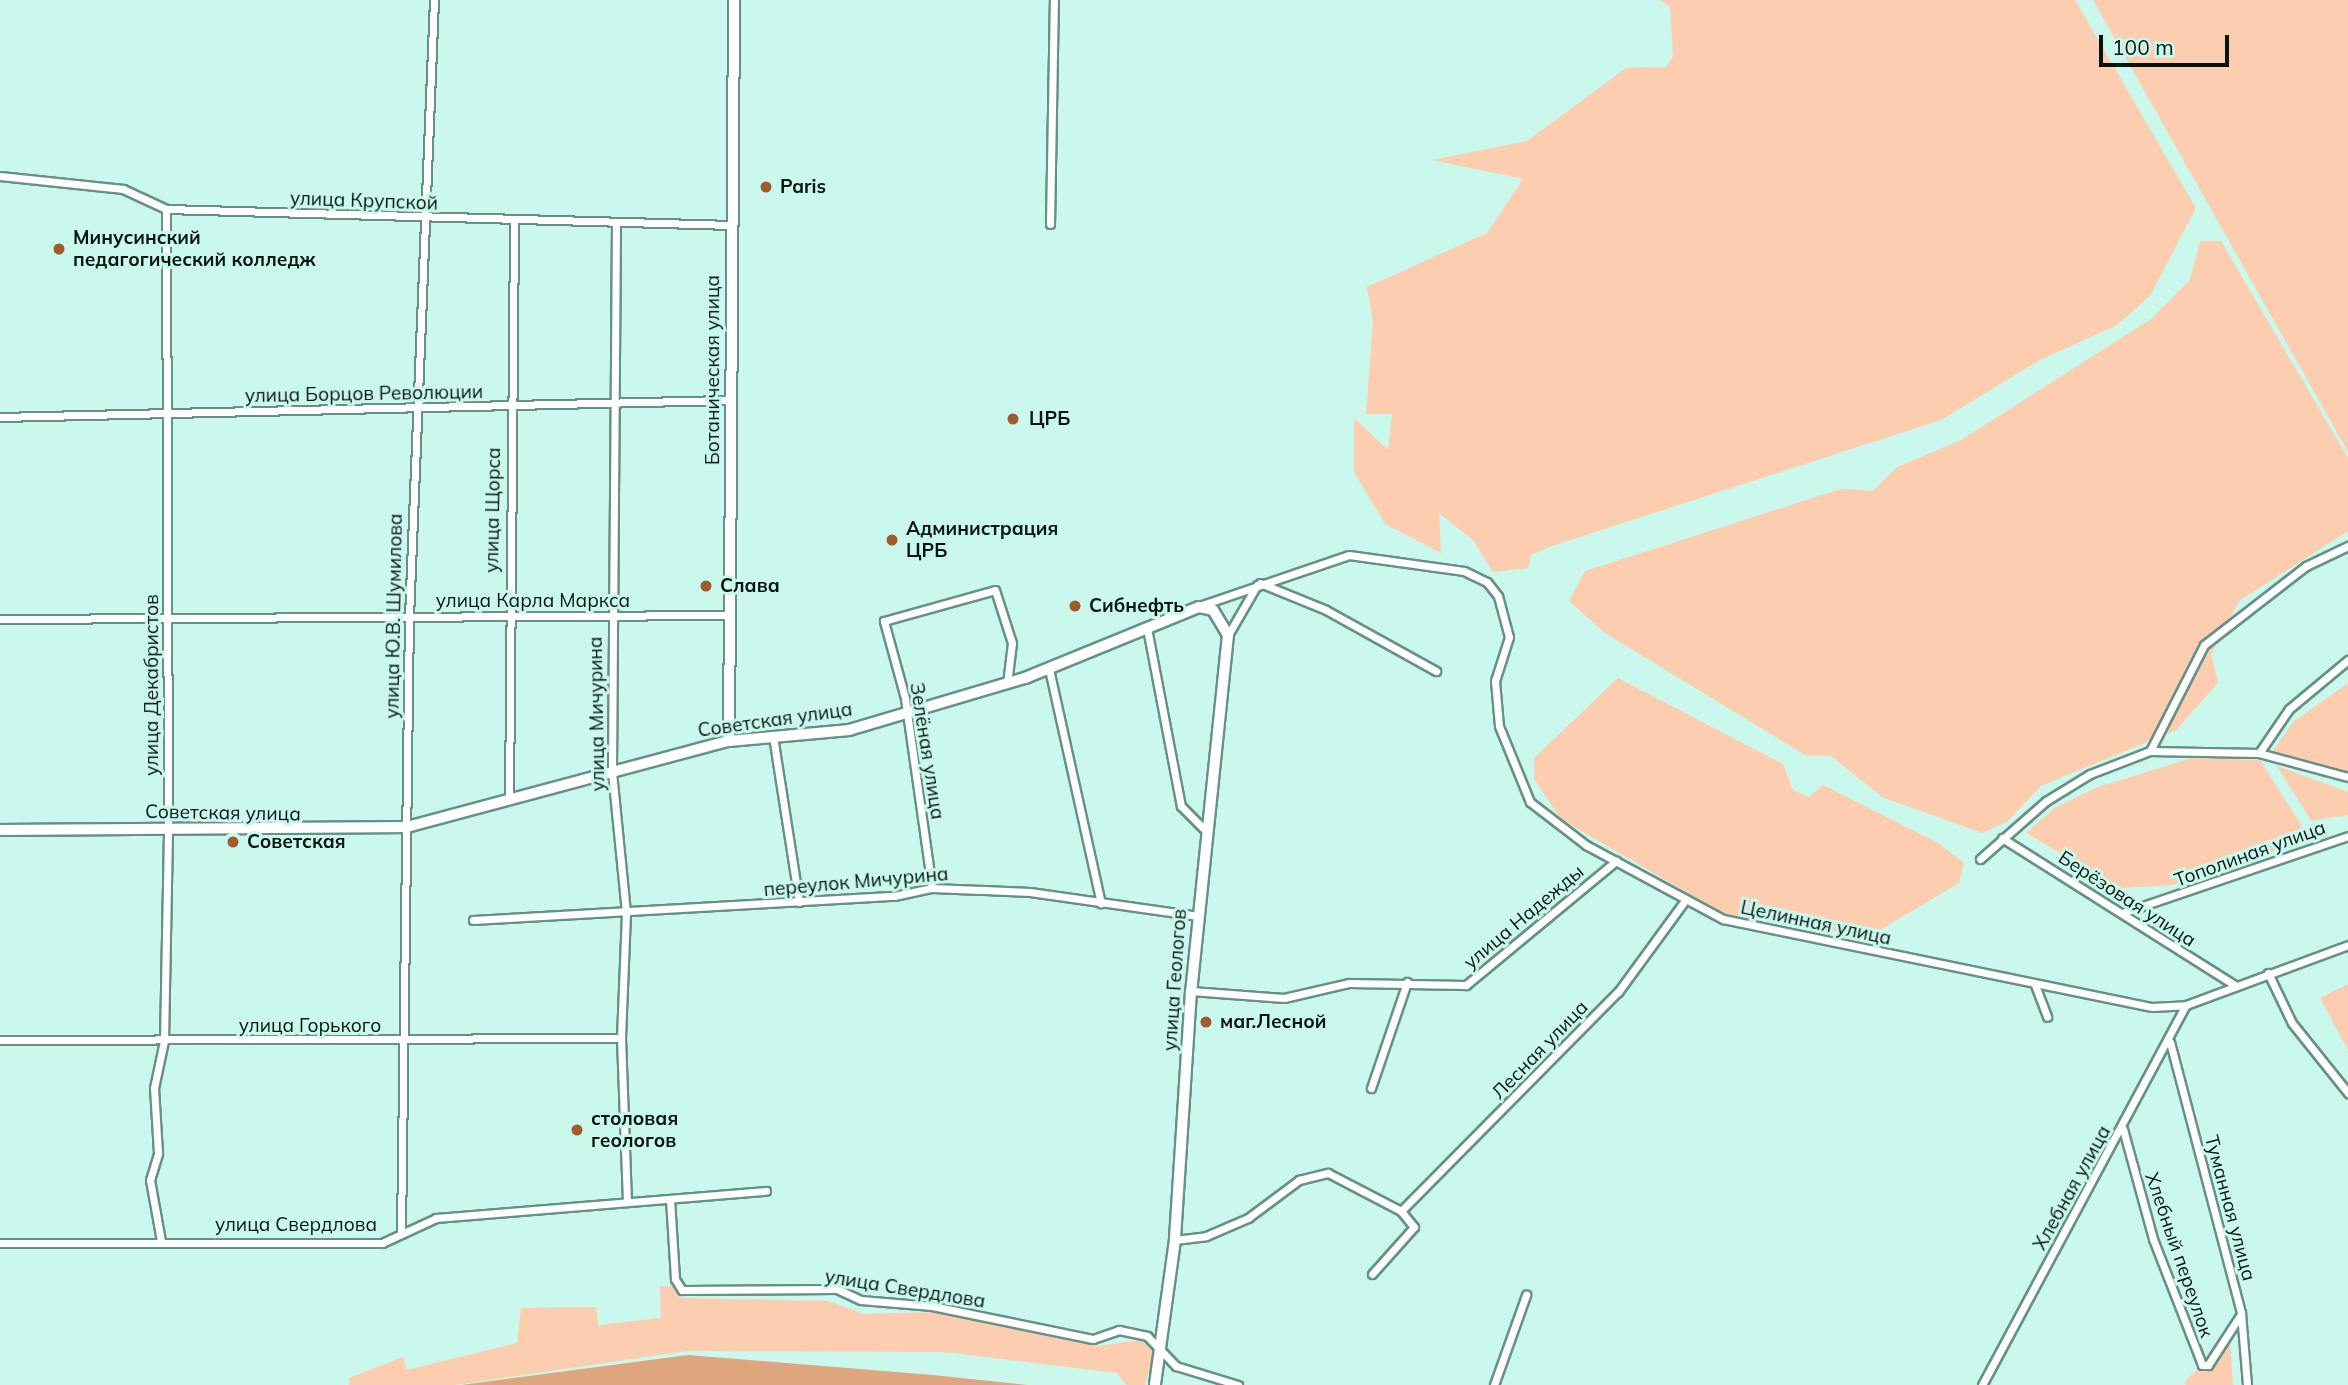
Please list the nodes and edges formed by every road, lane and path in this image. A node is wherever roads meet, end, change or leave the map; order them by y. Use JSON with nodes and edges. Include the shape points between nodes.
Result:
{"nodes":[{"id":1,"x":434,"y":0,"type":"edge"},
{"id":2,"x":734,"y":0,"type":"edge"},
{"id":3,"x":1054,"y":0,"type":"edge"},
{"id":4,"x":0,"y":176,"type":"edge"},
{"id":5,"x":166,"y":209,"type":"junction"},
{"id":6,"x":420,"y":218,"type":"junction"},
{"id":7,"x":514,"y":222,"type":"junction"},
{"id":8,"x":616,"y":224,"type":"junction"},
{"id":9,"x":1050,"y":224,"type":"dead end"},
{"id":10,"x":731,"y":225,"type":"junction"},
{"id":11,"x":729,"y":400,"type":"junction"},
{"id":12,"x":614,"y":404,"type":"junction"},
{"id":13,"x":511,"y":406,"type":"junction"},
{"id":14,"x":415,"y":408,"type":"junction"},
{"id":15,"x":167,"y":415,"type":"junction"},
{"id":16,"x":0,"y":417,"type":"edge"},
{"id":17,"x":2348,"y":546,"type":"edge"},
{"id":18,"x":1259,"y":583,"type":"junction"},
{"id":19,"x":1199,"y":607,"type":"junction"},
{"id":20,"x":731,"y":615,"type":"junction"},
{"id":21,"x":409,"y":617,"type":"junction"},
{"id":22,"x":507,"y":617,"type":"junction"},
{"id":23,"x":611,"y":618,"type":"junction"},
{"id":24,"x":0,"y":619,"type":"edge"},
{"id":25,"x":167,"y":620,"type":"junction"},
{"id":26,"x":1147,"y":628,"type":"junction"},
{"id":27,"x":1228,"y":635,"type":"junction"},
{"id":28,"x":2348,"y":660,"type":"edge"},
{"id":29,"x":1049,"y":669,"type":"junction"},
{"id":30,"x":1436,"y":671,"type":"dead end"},
{"id":31,"x":1007,"y":681,"type":"junction"},
{"id":32,"x":902,"y":712,"type":"junction"},
{"id":33,"x":773,"y":736,"type":"junction"},
{"id":34,"x":729,"y":741,"type":"junction"},
{"id":35,"x":2150,"y":751,"type":"junction"},
{"id":36,"x":2259,"y":753,"type":"junction"},
{"id":37,"x":611,"y":772,"type":"junction"},
{"id":38,"x":2348,"y":777,"type":"edge"},
{"id":39,"x":509,"y":800,"type":"junction"},
{"id":40,"x":407,"y":827,"type":"junction"},
{"id":41,"x":0,"y":830,"type":"edge"},
{"id":42,"x":168,"y":830,"type":"junction"},
{"id":43,"x":1206,"y":832,"type":"junction"},
{"id":44,"x":2348,"y":836,"type":"edge"},
{"id":45,"x":2002,"y":838,"type":"junction"},
{"id":46,"x":1980,"y":859,"type":"dead end"},
{"id":47,"x":1616,"y":861,"type":"junction"},
{"id":48,"x":932,"y":888,"type":"junction"},
{"id":49,"x":1686,"y":898,"type":"junction"},
{"id":50,"x":799,"y":902,"type":"junction"},
{"id":51,"x":1101,"y":903,"type":"junction"},
{"id":52,"x":2122,"y":913,"type":"junction"},
{"id":53,"x":626,"y":914,"type":"junction"},
{"id":54,"x":1198,"y":916,"type":"junction"},
{"id":55,"x":473,"y":920,"type":"dead end"},
{"id":56,"x":2348,"y":945,"type":"edge"},
{"id":57,"x":2268,"y":973,"type":"junction"},
{"id":58,"x":1407,"y":982,"type":"junction"},
{"id":59,"x":2035,"y":985,"type":"junction"},
{"id":60,"x":2236,"y":986,"type":"junction"},
{"id":61,"x":1191,"y":991,"type":"junction"},
{"id":62,"x":2186,"y":1005,"type":"junction"},
{"id":63,"x":2047,"y":1017,"type":"dead end"},
{"id":64,"x":621,"y":1038,"type":"junction"},
{"id":65,"x":0,"y":1040,"type":"edge"},
{"id":66,"x":164,"y":1041,"type":"junction"},
{"id":67,"x":402,"y":1042,"type":"junction"},
{"id":68,"x":2171,"y":1042,"type":"junction"},
{"id":69,"x":1371,"y":1088,"type":"dead end"},
{"id":70,"x":2348,"y":1093,"type":"edge"},
{"id":71,"x":2123,"y":1129,"type":"junction"},
{"id":72,"x":766,"y":1191,"type":"dead end"},
{"id":73,"x":670,"y":1199,"type":"junction"},
{"id":74,"x":627,"y":1202,"type":"junction"},
{"id":75,"x":1401,"y":1211,"type":"junction"},
{"id":76,"x":401,"y":1234,"type":"junction"},
{"id":77,"x":1175,"y":1240,"type":"junction"},
{"id":78,"x":161,"y":1241,"type":"junction"},
{"id":79,"x":0,"y":1244,"type":"edge"},
{"id":80,"x":1372,"y":1274,"type":"dead end"},
{"id":81,"x":1526,"y":1295,"type":"dead end"},
{"id":82,"x":2241,"y":1313,"type":"junction"},
{"id":83,"x":1163,"y":1351,"type":"junction"},
{"id":84,"x":1155,"y":1385,"type":"edge"},
{"id":85,"x":1238,"y":1385,"type":"edge"},
{"id":86,"x":1494,"y":1385,"type":"edge"},
{"id":87,"x":1982,"y":1385,"type":"edge"},
{"id":88,"x":2247,"y":1385,"type":"edge"}],
"edges":[{"from":1,"to":6,"type":"street","name":"улица Ю.В. Шумилова"},
{"from":2,"to":10,"type":"street","name":"Ботаническая улица"},
{"from":3,"to":9,"type":"street"},
{"from":4,"to":5,"type":"street","name":"улица Крупской","via":[[123,189]]},
{"from":5,"to":6,"type":"street","name":"улица Крупской"},
{"from":5,"to":15,"type":"street","name":"улица Декабристов"},
{"from":6,"to":7,"type":"street","name":"улица Крупской"},
{"from":6,"to":14,"type":"street","name":"улица Ю.В. Шумилова"},
{"from":7,"to":8,"type":"street","name":"улица Крупской"},
{"from":7,"to":13,"type":"street","name":"улица Щорса"},
{"from":8,"to":10,"type":"street","name":"улица Крупской"},
{"from":8,"to":12,"type":"street","name":"улица Мичурина"},
{"from":10,"to":11,"type":"street","name":"Ботаническая улица"},
{"from":11,"to":12,"type":"street","name":"улица Борцов Революции"},
{"from":11,"to":20,"type":"street","name":"Ботаническая улица"},
{"from":12,"to":13,"type":"street","name":"улица Борцов Революции"},
{"from":12,"to":23,"type":"street","name":"улица Мичурина"},
{"from":13,"to":14,"type":"street","name":"улица Борцов Революции"},
{"from":13,"to":22,"type":"street","name":"улица Щорса"},
{"from":14,"to":15,"type":"street","name":"улица Борцов Революции"},
{"from":14,"to":21,"type":"street","name":"улица Ю.В. Шумилова"},
{"from":15,"to":16,"type":"street","name":"улица Борцов Революции"},
{"from":15,"to":25,"type":"street","name":"улица Декабристов"},
{"from":17,"to":35,"type":"street","via":[[2306,566],[2204,645]]},
{"from":18,"to":19,"type":"street","name":"Советская улица"},
{"from":18,"to":27,"type":"street"},
{"from":18,"to":30,"type":"street","via":[[1326,610]]},
{"from":18,"to":47,"type":"street","name":"Целинная улица","via":[[1349,555],[1464,571],[1487,582],[1498,596],[1509,637],[1495,681],[1499,726],[1513,769],[1530,802],[1552,822]]},
{"from":19,"to":26,"type":"street","name":"Советская улица"},
{"from":19,"to":27,"type":"street","via":[[1220,615]]},
{"from":20,"to":23,"type":"street","name":"улица Карла Маркса"},
{"from":20,"to":34,"type":"street","name":"Ботаническая улица"},
{"from":21,"to":22,"type":"street","name":"улица Карла Маркса"},
{"from":21,"to":25,"type":"street","name":"улица Карла Маркса"},
{"from":21,"to":40,"type":"street","name":"улица Ю.В. Шумилова"},
{"from":22,"to":23,"type":"street","name":"улица Карла Маркса"},
{"from":22,"to":39,"type":"street","name":"улица Щорса"},
{"from":23,"to":37,"type":"street","name":"улица Мичурина"},
{"from":24,"to":25,"type":"street","name":"улица Карла Маркса"},
{"from":25,"to":42,"type":"street","name":"улица Декабристов"},
{"from":26,"to":29,"type":"street","name":"Советская улица"},
{"from":26,"to":43,"type":"street","via":[[1181,806]]},
{"from":27,"to":43,"type":"street","name":"улица Геологов"},
{"from":28,"to":36,"type":"street","via":[[2289,709]]},
{"from":29,"to":31,"type":"street","name":"Советская улица"},
{"from":29,"to":51,"type":"street"},
{"from":31,"to":32,"type":"street","name":"Советская улица"},
{"from":31,"to":32,"type":"street","name":"Зелёная улица","via":[[1012,643],[995,590],[884,621],[905,698]]},
{"from":32,"to":33,"type":"street","name":"Советская улица","via":[[849,730]]},
{"from":32,"to":48,"type":"street","name":"Зелёная улица"},
{"from":33,"to":34,"type":"street","name":"Советская улица"},
{"from":33,"to":50,"type":"street"},
{"from":34,"to":37,"type":"street","name":"Советская улица"},
{"from":35,"to":36,"type":"street"},
{"from":35,"to":45,"type":"street","via":[[2090,774]]},
{"from":36,"to":38,"type":"street"},
{"from":37,"to":39,"type":"street","name":"Советская улица"},
{"from":37,"to":53,"type":"street","name":"улица Мичурина"},
{"from":39,"to":40,"type":"street","name":"Советская улица"},
{"from":40,"to":42,"type":"street","name":"Советская улица"},
{"from":40,"to":67,"type":"street","name":"улица Ю.В. Шумилова"},
{"from":41,"to":42,"type":"street","name":"Советская улица"},
{"from":42,"to":66,"type":"street","name":"улица Декабристов"},
{"from":43,"to":54,"type":"street","name":"улица Геологов"},
{"from":44,"to":52,"type":"street","name":"Тополиная улица"},
{"from":45,"to":46,"type":"street"},
{"from":45,"to":52,"type":"street","name":"Берёзовая улица"},
{"from":47,"to":49,"type":"street","name":"Целинная улица"},
{"from":47,"to":58,"type":"street","name":"улица Надежды","via":[[1466,985]]},
{"from":48,"to":50,"type":"street","name":"переулок Мичурина"},
{"from":48,"to":51,"type":"street","name":"переулок Мичурина"},
{"from":49,"to":59,"type":"street","name":"Целинная улица","via":[[1751,926]]},
{"from":49,"to":75,"type":"street","name":"Лесная улица","via":[[1618,992]]},
{"from":50,"to":53,"type":"street","name":"переулок Мичурина"},
{"from":51,"to":54,"type":"street","name":"переулок Мичурина"},
{"from":52,"to":60,"type":"street","name":"Берёзовая улица"},
{"from":53,"to":55,"type":"street","name":"переулок Мичурина"},
{"from":53,"to":64,"type":"street","name":"улица Мичурина"},
{"from":54,"to":61,"type":"street","name":"улица Геологов"},
{"from":56,"to":57,"type":"street","name":"Целинная улица"},
{"from":57,"to":60,"type":"street","name":"Целинная улица"},
{"from":57,"to":70,"type":"street","via":[[2292,1023]]},
{"from":58,"to":61,"type":"street","name":"улица Надежды","via":[[1349,983],[1284,998]]},
{"from":58,"to":69,"type":"street"},
{"from":59,"to":62,"type":"street","name":"Целинная улица","via":[[2152,1007]]},
{"from":59,"to":63,"type":"street"},
{"from":60,"to":62,"type":"street","name":"Целинная улица"},
{"from":61,"to":77,"type":"street","name":"улица Геологов"},
{"from":62,"to":68,"type":"street","name":"Хлебная улица"},
{"from":64,"to":67,"type":"street","name":"улица Горького"},
{"from":64,"to":74,"type":"street","name":"улица Мичурина"},
{"from":65,"to":66,"type":"street","name":"улица Горького"},
{"from":66,"to":67,"type":"street","name":"улица Горького"},
{"from":66,"to":78,"type":"street","name":"улица Декабристов","via":[[154,1088],[158,1153],[150,1180]]},
{"from":67,"to":76,"type":"street","name":"улица Ю.В. Шумилова"},
{"from":68,"to":71,"type":"street","name":"Хлебная улица"},
{"from":68,"to":82,"type":"street","name":"Туманная улица"},
{"from":71,"to":82,"type":"street","name":"Хлебный переулок","via":[[2153,1239],[2202,1365],[2208,1365]]},
{"from":71,"to":87,"type":"street","name":"Хлебная улица"},
{"from":72,"to":73,"type":"street","name":"улица Свердлова"},
{"from":73,"to":74,"type":"street","name":"улица Свердлова"},
{"from":73,"to":83,"type":"street","name":"улица Свердлова","via":[[675,1279],[682,1290],[837,1289],[860,1300],[932,1306],[1093,1339],[1119,1330],[1147,1336]]},
{"from":74,"to":76,"type":"street","name":"улица Свердлова","via":[[436,1218]]},
{"from":75,"to":77,"type":"street","via":[[1328,1173],[1299,1180],[1248,1218],[1206,1236]]},
{"from":75,"to":80,"type":"street","via":[[1414,1227]]},
{"from":76,"to":78,"type":"street","name":"улица Свердлова","via":[[382,1243]]},
{"from":77,"to":83,"type":"street","name":"улица Геологов"},
{"from":78,"to":79,"type":"street","name":"улица Свердлова"},
{"from":81,"to":86,"type":"street"},
{"from":82,"to":88,"type":"street","name":"Туманная улица"},
{"from":83,"to":84,"type":"street","name":"улица Геологов"},
{"from":83,"to":85,"type":"street","name":"улица Свердлова","via":[[1176,1366]]}]}
